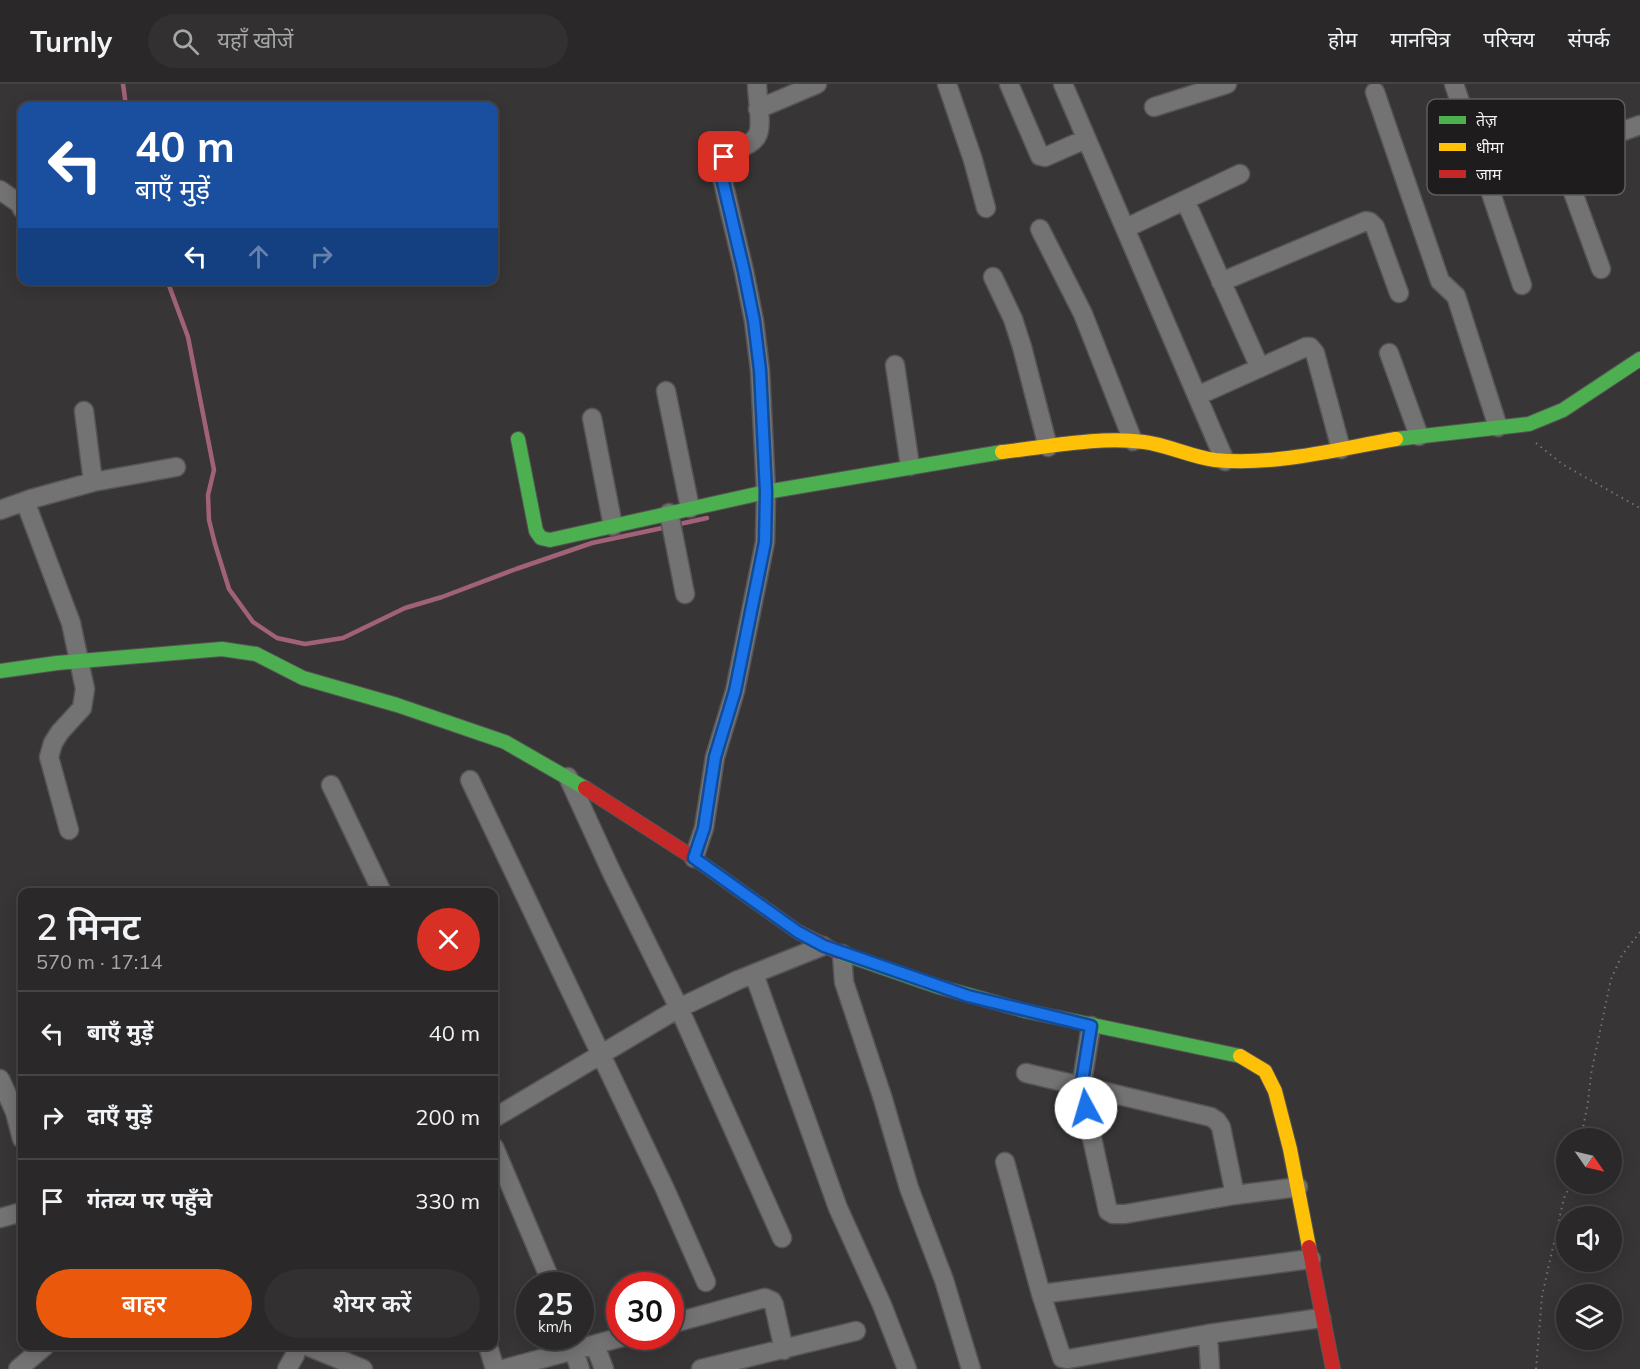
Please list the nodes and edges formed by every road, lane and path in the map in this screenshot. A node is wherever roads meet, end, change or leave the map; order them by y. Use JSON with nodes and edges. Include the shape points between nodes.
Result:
{"nodes":[{"id":1,"x":757,"y":84,"type":"edge"},
{"id":2,"x":817,"y":84,"type":"edge"},
{"id":3,"x":947,"y":84,"type":"edge"},
{"id":4,"x":1009,"y":84,"type":"edge"},
{"id":5,"x":1063,"y":84,"type":"edge"},
{"id":6,"x":1227,"y":84,"type":"edge"},
{"id":7,"x":1454,"y":84,"type":"edge"},
{"id":8,"x":1375,"y":92,"type":"dead end"},
{"id":9,"x":1459,"y":99,"type":"edge"},
{"id":10,"x":1154,"y":107,"type":"dead end"},
{"id":11,"x":758,"y":109,"type":"junction"},
{"id":12,"x":1640,"y":125,"type":"edge"},
{"id":13,"x":1625,"y":130,"type":"edge"},
{"id":14,"x":1086,"y":139,"type":"junction"},
{"id":15,"x":1240,"y":174,"type":"dead end"},
{"id":16,"x":0,"y":190,"type":"edge"},
{"id":17,"x":1491,"y":195,"type":"edge"},
{"id":18,"x":1574,"y":195,"type":"edge"},
{"id":19,"x":1185,"y":200,"type":"junction"},
{"id":20,"x":18,"y":203,"type":"edge"},
{"id":21,"x":986,"y":208,"type":"dead end"},
{"id":22,"x":1126,"y":228,"type":"junction"},
{"id":23,"x":1040,"y":230,"type":"dead end"},
{"id":24,"x":1602,"y":269,"type":"dead end"},
{"id":25,"x":993,"y":277,"type":"dead end"},
{"id":26,"x":1221,"y":282,"type":"junction"},
{"id":27,"x":1522,"y":285,"type":"dead end"},
{"id":28,"x":1399,"y":293,"type":"dead end"},
{"id":29,"x":1389,"y":353,"type":"dead end"},
{"id":30,"x":1640,"y":359,"type":"edge"},
{"id":31,"x":896,"y":365,"type":"dead end"},
{"id":32,"x":1260,"y":368,"type":"junction"},
{"id":33,"x":666,"y":391,"type":"dead end"},
{"id":34,"x":1197,"y":396,"type":"junction"},
{"id":35,"x":84,"y":411,"type":"dead end"},
{"id":36,"x":592,"y":418,"type":"dead end"},
{"id":37,"x":1507,"y":426,"type":"junction"},
{"id":38,"x":1419,"y":436,"type":"junction"},
{"id":39,"x":518,"y":439,"type":"dead end"},
{"id":40,"x":1133,"y":441,"type":"junction"},
{"id":41,"x":1048,"y":447,"type":"junction"},
{"id":42,"x":1341,"y":449,"type":"junction"},
{"id":43,"x":1225,"y":461,"type":"junction"},
{"id":44,"x":910,"y":466,"type":"junction"},
{"id":45,"x":176,"y":467,"type":"dead end"},
{"id":46,"x":93,"y":482,"type":"junction"},
{"id":47,"x":766,"y":492,"type":"junction"},
{"id":48,"x":25,"y":501,"type":"junction"},
{"id":49,"x":690,"y":508,"type":"junction"},
{"id":50,"x":1640,"y":508,"type":"edge"},
{"id":51,"x":0,"y":510,"type":"edge"},
{"id":52,"x":670,"y":521,"type":"junction"},
{"id":53,"x":613,"y":526,"type":"junction"},
{"id":54,"x":685,"y":594,"type":"dead end"},
{"id":55,"x":80,"y":661,"type":"junction"},
{"id":56,"x":0,"y":671,"type":"edge"},
{"id":57,"x":568,"y":777,"type":"junction"},
{"id":58,"x":470,"y":780,"type":"dead end"},
{"id":59,"x":330,"y":785,"type":"dead end"},
{"id":60,"x":69,"y":830,"type":"dead end"},
{"id":61,"x":694,"y":858,"type":"junction"},
{"id":62,"x":380,"y":888,"type":"edge"},
{"id":63,"x":1640,"y":932,"type":"edge"},
{"id":64,"x":824,"y":946,"type":"junction"},
{"id":65,"x":842,"y":954,"type":"junction"},
{"id":66,"x":754,"y":974,"type":"junction"},
{"id":67,"x":679,"y":1008,"type":"junction"},
{"id":68,"x":1091,"y":1026,"type":"junction"},
{"id":69,"x":602,"y":1055,"type":"junction"},
{"id":70,"x":1026,"y":1073,"type":"dead end"},
{"id":71,"x":0,"y":1079,"type":"edge"},
{"id":72,"x":1081,"y":1088,"type":"junction"},
{"id":73,"x":18,"y":1109,"type":"edge"},
{"id":74,"x":498,"y":1109,"type":"edge"},
{"id":75,"x":1583,"y":1128,"type":"edge"},
{"id":76,"x":498,"y":1156,"type":"edge"},
{"id":77,"x":1005,"y":1162,"type":"dead end"},
{"id":78,"x":1298,"y":1187,"type":"junction"},
{"id":79,"x":1566,"y":1194,"type":"edge"},
{"id":80,"x":1235,"y":1195,"type":"junction"},
{"id":81,"x":18,"y":1213,"type":"edge"},
{"id":82,"x":0,"y":1218,"type":"edge"},
{"id":83,"x":782,"y":1238,"type":"dead end"},
{"id":84,"x":1311,"y":1259,"type":"junction"},
{"id":85,"x":547,"y":1272,"type":"edge"},
{"id":86,"x":706,"y":1282,"type":"dead end"},
{"id":87,"x":1041,"y":1294,"type":"junction"},
{"id":88,"x":1321,"y":1318,"type":"junction"},
{"id":89,"x":684,"y":1320,"type":"edge"},
{"id":90,"x":856,"y":1331,"type":"dead end"},
{"id":91,"x":1208,"y":1335,"type":"junction"},
{"id":92,"x":40,"y":1350,"type":"edge"},
{"id":93,"x":297,"y":1350,"type":"edge"},
{"id":94,"x":317,"y":1350,"type":"edge"},
{"id":95,"x":489,"y":1350,"type":"edge"},
{"id":96,"x":568,"y":1350,"type":"edge"},
{"id":97,"x":581,"y":1350,"type":"edge"},
{"id":98,"x":585,"y":1350,"type":"edge"},
{"id":99,"x":784,"y":1350,"type":"junction"},
{"id":100,"x":18,"y":1369,"type":"edge"},
{"id":101,"x":287,"y":1369,"type":"edge"},
{"id":102,"x":363,"y":1369,"type":"edge"},
{"id":103,"x":495,"y":1369,"type":"edge"},
{"id":104,"x":504,"y":1369,"type":"edge"},
{"id":105,"x":580,"y":1369,"type":"edge"},
{"id":106,"x":604,"y":1369,"type":"edge"},
{"id":107,"x":701,"y":1369,"type":"edge"},
{"id":108,"x":907,"y":1369,"type":"edge"},
{"id":109,"x":971,"y":1369,"type":"edge"},
{"id":110,"x":1210,"y":1369,"type":"edge"},
{"id":111,"x":1333,"y":1369,"type":"edge"},
{"id":112,"x":1536,"y":1369,"type":"edge"}],
"edges":[{"from":1,"to":11,"type":"street"},
{"from":2,"to":11,"type":"street"},
{"from":3,"to":21,"type":"street"},
{"from":4,"to":14,"type":"street","via":[[1040,156],[1045,158]]},
{"from":5,"to":14,"type":"street"},
{"from":6,"to":10,"type":"street"},
{"from":7,"to":9,"type":"street"},
{"from":8,"to":37,"type":"street","via":[[1440,281],[1456,296]]},
{"from":11,"to":47,"type":"street","via":[[757,137],[728,153],[720,169],[754,321]]},
{"from":12,"to":13,"type":"street"},
{"from":14,"to":22,"type":"street"},
{"from":15,"to":19,"type":"street"},
{"from":16,"to":20,"type":"street"},
{"from":17,"to":27,"type":"street"},
{"from":18,"to":24,"type":"street"},
{"from":19,"to":22,"type":"street"},
{"from":19,"to":26,"type":"street"},
{"from":22,"to":34,"type":"street"},
{"from":23,"to":40,"type":"street","via":[[1083,314]]},
{"from":25,"to":41,"type":"street","via":[[1022,347]]},
{"from":26,"to":28,"type":"street","via":[[1366,221],[1375,227]]},
{"from":26,"to":32,"type":"street"},
{"from":29,"to":38,"type":"street"},
{"from":30,"to":37,"type":"street","via":[[1563,410],[1529,424]]},
{"from":31,"to":44,"type":"street"},
{"from":32,"to":34,"type":"street"},
{"from":32,"to":42,"type":"street","via":[[1306,347],[1312,349]]},
{"from":33,"to":49,"type":"street"},
{"from":34,"to":43,"type":"street"},
{"from":35,"to":46,"type":"street"},
{"from":36,"to":53,"type":"street"},
{"from":37,"to":38,"type":"street"},
{"from":37,"to":50,"type":"path","via":[[1562,464]]},
{"from":38,"to":42,"type":"street"},
{"from":39,"to":53,"type":"street","via":[[536,531],[541,538],[550,540]]},
{"from":40,"to":41,"type":"street"},
{"from":40,"to":43,"type":"street"},
{"from":41,"to":44,"type":"street"},
{"from":42,"to":43,"type":"street","via":[[1271,460]]},
{"from":44,"to":47,"type":"street"},
{"from":45,"to":46,"type":"street"},
{"from":46,"to":48,"type":"street"},
{"from":47,"to":49,"type":"street"},
{"from":47,"to":61,"type":"street","via":[[765,542],[756,594]]},
{"from":48,"to":51,"type":"street"},
{"from":48,"to":55,"type":"street","via":[[68,614]]},
{"from":49,"to":52,"type":"street"},
{"from":52,"to":53,"type":"street"},
{"from":52,"to":54,"type":"street"},
{"from":55,"to":56,"type":"street"},
{"from":55,"to":57,"type":"street","via":[[222,650],[256,654],[317,683],[489,735]]},
{"from":55,"to":60,"type":"street","via":[[85,689],[82,708],[60,732],[49,757]]},
{"from":57,"to":61,"type":"street"},
{"from":57,"to":67,"type":"street"},
{"from":58,"to":69,"type":"street"},
{"from":59,"to":62,"type":"street"},
{"from":61,"to":64,"type":"street"},
{"from":63,"to":75,"type":"path","via":[[1622,955],[1611,980]]},
{"from":64,"to":65,"type":"street"},
{"from":64,"to":66,"type":"street"},
{"from":65,"to":68,"type":"street","via":[[968,996]]},
{"from":65,"to":109,"type":"street","via":[[844,982]]},
{"from":66,"to":67,"type":"street"},
{"from":66,"to":108,"type":"street","via":[[838,1208]]},
{"from":67,"to":69,"type":"street"},
{"from":67,"to":83,"type":"street"},
{"from":68,"to":72,"type":"street"},
{"from":68,"to":78,"type":"street","via":[[1234,1053],[1258,1066],[1274,1088]]},
{"from":69,"to":74,"type":"street"},
{"from":69,"to":86,"type":"street"},
{"from":70,"to":72,"type":"street"},
{"from":71,"to":73,"type":"street"},
{"from":72,"to":80,"type":"street","via":[[1217,1121]]},
{"from":72,"to":80,"type":"street","via":[[1108,1211],[1125,1214]]},
{"from":76,"to":85,"type":"street"},
{"from":77,"to":87,"type":"street"},
{"from":78,"to":80,"type":"street"},
{"from":78,"to":84,"type":"street"},
{"from":79,"to":112,"type":"path","via":[[1542,1296]]},
{"from":81,"to":82,"type":"street"},
{"from":84,"to":87,"type":"street"},
{"from":84,"to":88,"type":"street"},
{"from":87,"to":91,"type":"street","via":[[1064,1359]]},
{"from":88,"to":91,"type":"street"},
{"from":88,"to":111,"type":"street"},
{"from":89,"to":99,"type":"street","via":[[765,1298],[774,1305]]},
{"from":90,"to":99,"type":"street"},
{"from":91,"to":110,"type":"street"},
{"from":92,"to":100,"type":"street"},
{"from":93,"to":101,"type":"street"},
{"from":94,"to":102,"type":"street"},
{"from":95,"to":103,"type":"street"},
{"from":96,"to":104,"type":"street"},
{"from":97,"to":105,"type":"street"},
{"from":98,"to":106,"type":"street"},
{"from":99,"to":107,"type":"street"}]}
